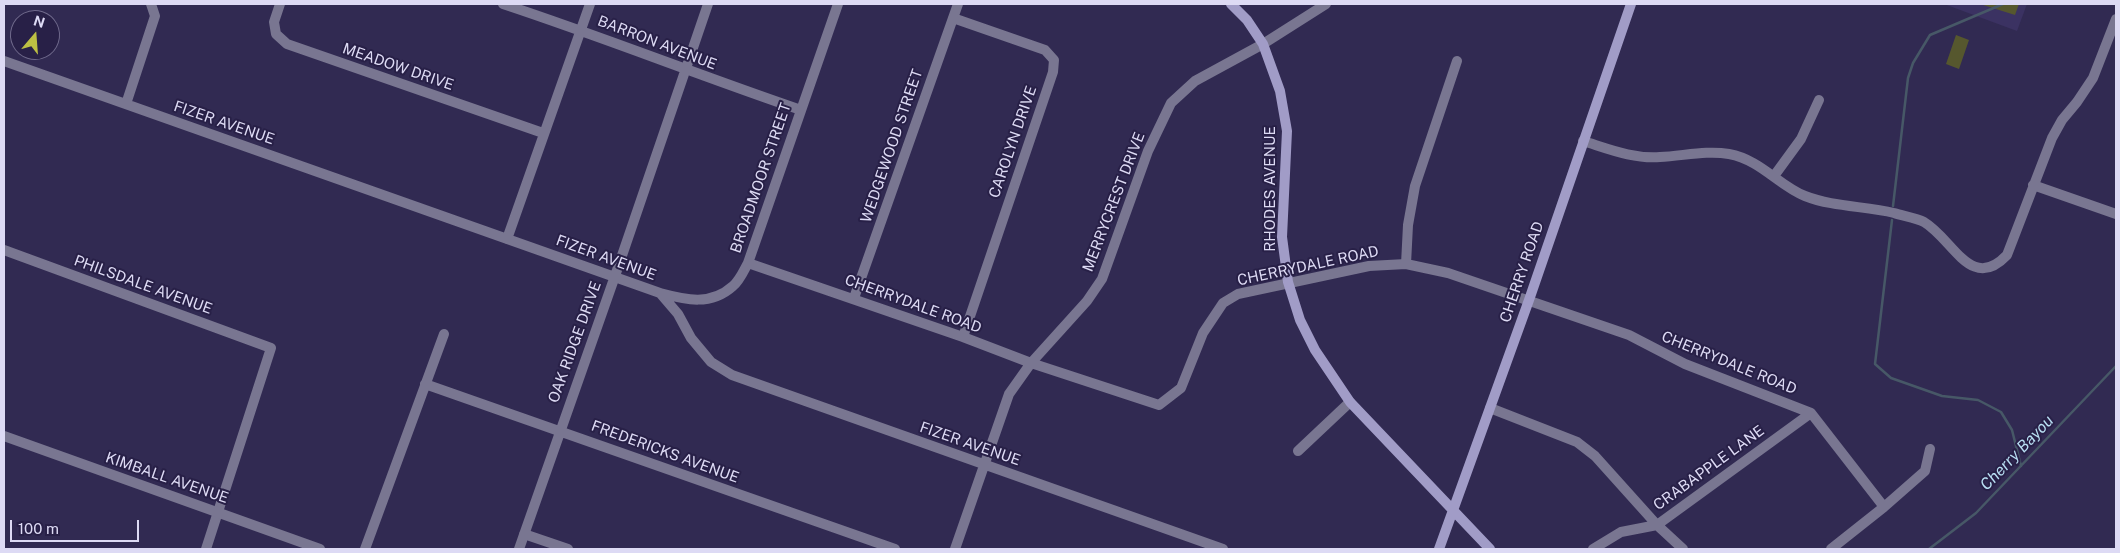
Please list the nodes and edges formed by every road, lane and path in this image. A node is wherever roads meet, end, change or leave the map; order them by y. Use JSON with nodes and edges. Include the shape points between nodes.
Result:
{"nodes":[{"id":1,"x":151,"y":4,"type":"edge"},
{"id":2,"x":280,"y":4,"type":"edge"},
{"id":3,"x":503,"y":4,"type":"edge"},
{"id":4,"x":590,"y":4,"type":"edge"},
{"id":5,"x":708,"y":4,"type":"edge"},
{"id":6,"x":838,"y":4,"type":"edge"},
{"id":7,"x":958,"y":4,"type":"edge"},
{"id":8,"x":1231,"y":4,"type":"edge"},
{"id":9,"x":1326,"y":4,"type":"edge"},
{"id":10,"x":1631,"y":4,"type":"edge"},
{"id":11,"x":953,"y":18,"type":"junction"},
{"id":12,"x":2116,"y":19,"type":"edge"},
{"id":13,"x":581,"y":30,"type":"junction"},
{"id":14,"x":1263,"y":44,"type":"junction"},
{"id":15,"x":4,"y":61,"type":"edge"},
{"id":16,"x":1457,"y":62,"type":"dead end"},
{"id":17,"x":685,"y":70,"type":"junction"},
{"id":18,"x":1819,"y":100,"type":"dead end"},
{"id":19,"x":126,"y":104,"type":"junction"},
{"id":20,"x":801,"y":110,"type":"junction"},
{"id":21,"x":543,"y":133,"type":"junction"},
{"id":22,"x":1583,"y":140,"type":"junction"},
{"id":23,"x":1774,"y":176,"type":"junction"},
{"id":24,"x":2033,"y":186,"type":"junction"},
{"id":25,"x":2116,"y":214,"type":"edge"},
{"id":26,"x":507,"y":239,"type":"junction"},
{"id":27,"x":4,"y":250,"type":"edge"},
{"id":28,"x":748,"y":263,"type":"junction"},
{"id":29,"x":1406,"y":264,"type":"junction"},
{"id":30,"x":615,"y":276,"type":"junction"},
{"id":31,"x":1288,"y":282,"type":"junction"},
{"id":32,"x":660,"y":293,"type":"junction"},
{"id":33,"x":854,"y":298,"type":"junction"},
{"id":34,"x":1529,"y":300,"type":"junction"},
{"id":35,"x":444,"y":334,"type":"dead end"},
{"id":36,"x":963,"y":337,"type":"junction"},
{"id":37,"x":1031,"y":363,"type":"junction"},
{"id":38,"x":425,"y":384,"type":"junction"},
{"id":39,"x":1350,"y":402,"type":"junction"},
{"id":40,"x":1490,"y":408,"type":"junction"},
{"id":41,"x":1811,"y":413,"type":"junction"},
{"id":42,"x":559,"y":430,"type":"junction"},
{"id":43,"x":4,"y":436,"type":"edge"},
{"id":44,"x":1930,"y":449,"type":"dead end"},
{"id":45,"x":1298,"y":452,"type":"dead end"},
{"id":46,"x":984,"y":465,"type":"junction"},
{"id":47,"x":1884,"y":507,"type":"junction"},
{"id":48,"x":1453,"y":510,"type":"junction"},
{"id":49,"x":219,"y":512,"type":"junction"},
{"id":50,"x":1657,"y":525,"type":"junction"},
{"id":51,"x":524,"y":534,"type":"junction"},
{"id":52,"x":206,"y":549,"type":"edge"},
{"id":53,"x":320,"y":549,"type":"edge"},
{"id":54,"x":365,"y":549,"type":"edge"},
{"id":55,"x":519,"y":549,"type":"edge"},
{"id":56,"x":568,"y":549,"type":"edge"},
{"id":57,"x":895,"y":549,"type":"edge"},
{"id":58,"x":955,"y":549,"type":"edge"},
{"id":59,"x":1222,"y":549,"type":"edge"},
{"id":60,"x":1439,"y":549,"type":"edge"},
{"id":61,"x":1490,"y":549,"type":"edge"},
{"id":62,"x":1594,"y":549,"type":"edge"},
{"id":63,"x":1682,"y":549,"type":"edge"},
{"id":64,"x":1831,"y":549,"type":"edge"}],
"edges":[{"from":1,"to":19,"type":"street","via":[[155,16]]},
{"from":2,"to":21,"type":"street","name":"MEADOW DRIVE","via":[[274,22],[276,34],[288,44]]},
{"from":3,"to":13,"type":"street","name":"BARRON AVENUE"},
{"from":4,"to":13,"type":"street"},
{"from":5,"to":17,"type":"street","name":"OAK RIDGE DRIVE"},
{"from":6,"to":20,"type":"street","name":"BROADMOOR STREET"},
{"from":7,"to":11,"type":"street","name":"WEDGEWOOD STREET"},
{"from":8,"to":14,"type":"main road","name":"RHODES AVENUE"},
{"from":9,"to":14,"type":"street","name":"MERRYCREST DRIVE"},
{"from":10,"to":22,"type":"main road","name":"CHERRY ROAD"},
{"from":11,"to":33,"type":"street","name":"WEDGEWOOD STREET"},
{"from":11,"to":36,"type":"street","name":"CAROLYN DRIVE","via":[[1044,50],[1054,60],[1053,72]]},
{"from":12,"to":24,"type":"street","via":[[2093,78],[2052,138]]},
{"from":13,"to":17,"type":"street","name":"BARRON AVENUE"},
{"from":13,"to":21,"type":"street"},
{"from":14,"to":31,"type":"main road","name":"RHODES AVENUE","via":[[1280,91],[1287,131],[1282,237]]},
{"from":14,"to":37,"type":"street","name":"MERRYCREST DRIVE","via":[[1195,81],[1171,103],[1148,151],[1102,279],[1087,301]]},
{"from":15,"to":19,"type":"street","name":"FIZER AVENUE"},
{"from":16,"to":29,"type":"street","via":[[1415,186]]},
{"from":17,"to":20,"type":"street","name":"BARRON AVENUE"},
{"from":17,"to":30,"type":"street","name":"OAK RIDGE DRIVE"},
{"from":18,"to":23,"type":"street","via":[[1801,139]]},
{"from":19,"to":26,"type":"street","name":"FIZER AVENUE"},
{"from":20,"to":28,"type":"street","name":"BROADMOOR STREET"},
{"from":21,"to":26,"type":"street"},
{"from":22,"to":23,"type":"street","via":[[1631,156],[1729,154],[1754,162]]},
{"from":22,"to":34,"type":"main road","name":"CHERRY ROAD"},
{"from":23,"to":24,"type":"street","via":[[1803,195],[1923,222],[1971,267],[1988,269],[2007,255]]},
{"from":24,"to":25,"type":"street"},
{"from":26,"to":30,"type":"street","name":"FIZER AVENUE"},
{"from":27,"to":49,"type":"street","name":"PHILSDALE AVENUE","via":[[272,348]]},
{"from":28,"to":32,"type":"street","name":"BROADMOOR STREET","via":[[735,285],[719,296],[689,301]]},
{"from":28,"to":33,"type":"street","name":"CHERRYDALE ROAD"},
{"from":29,"to":31,"type":"street","name":"CHERRYDALE ROAD","via":[[1369,266]]},
{"from":29,"to":34,"type":"street","name":"CHERRYDALE ROAD","via":[[1448,273]]},
{"from":30,"to":32,"type":"street","name":"FIZER AVENUE"},
{"from":30,"to":42,"type":"street","name":"OAK RIDGE DRIVE"},
{"from":31,"to":37,"type":"street","name":"CHERRYDALE ROAD","via":[[1238,294],[1223,303],[1203,333],[1181,388],[1160,405]]},
{"from":31,"to":39,"type":"main road","name":"RHODES AVENUE","via":[[1300,320]]},
{"from":32,"to":46,"type":"street","name":"FIZER AVENUE","via":[[711,362],[732,375]]},
{"from":33,"to":36,"type":"street","name":"CHERRYDALE ROAD"},
{"from":34,"to":40,"type":"main road","name":"CHERRY ROAD"},
{"from":34,"to":41,"type":"street","name":"CHERRYDALE ROAD","via":[[1629,336],[1684,364]]},
{"from":35,"to":38,"type":"street"},
{"from":36,"to":37,"type":"street","name":"CHERRYDALE ROAD"},
{"from":37,"to":46,"type":"street","name":"MERRYCREST DRIVE","via":[[1009,394]]},
{"from":38,"to":42,"type":"street","name":"FREDERICKS AVENUE"},
{"from":38,"to":54,"type":"street"},
{"from":39,"to":45,"type":"street"},
{"from":39,"to":48,"type":"main road","name":"RHODES AVENUE"},
{"from":40,"to":48,"type":"main road","name":"CHERRY ROAD"},
{"from":40,"to":50,"type":"street","via":[[1577,442],[1595,456]]},
{"from":41,"to":47,"type":"street"},
{"from":41,"to":50,"type":"street","name":"CRABAPPLE LANE"},
{"from":42,"to":51,"type":"street","name":"OAK RIDGE DRIVE"},
{"from":42,"to":57,"type":"street","name":"FREDERICKS AVENUE"},
{"from":43,"to":49,"type":"street","name":"KIMBALL AVENUE"},
{"from":44,"to":47,"type":"street","via":[[1925,470]]},
{"from":46,"to":58,"type":"street","name":"MERRYCREST DRIVE"},
{"from":46,"to":59,"type":"street","name":"FIZER AVENUE"},
{"from":47,"to":64,"type":"street"},
{"from":48,"to":60,"type":"main road","name":"CHERRY ROAD"},
{"from":48,"to":61,"type":"main road","name":"RHODES AVENUE"},
{"from":49,"to":52,"type":"street"},
{"from":49,"to":53,"type":"street","name":"KIMBALL AVENUE"},
{"from":50,"to":62,"type":"street","name":"CRABAPPLE LANE","via":[[1621,532]]},
{"from":50,"to":63,"type":"street"},
{"from":51,"to":55,"type":"street","name":"OAK RIDGE DRIVE"},
{"from":51,"to":56,"type":"street"}]}
